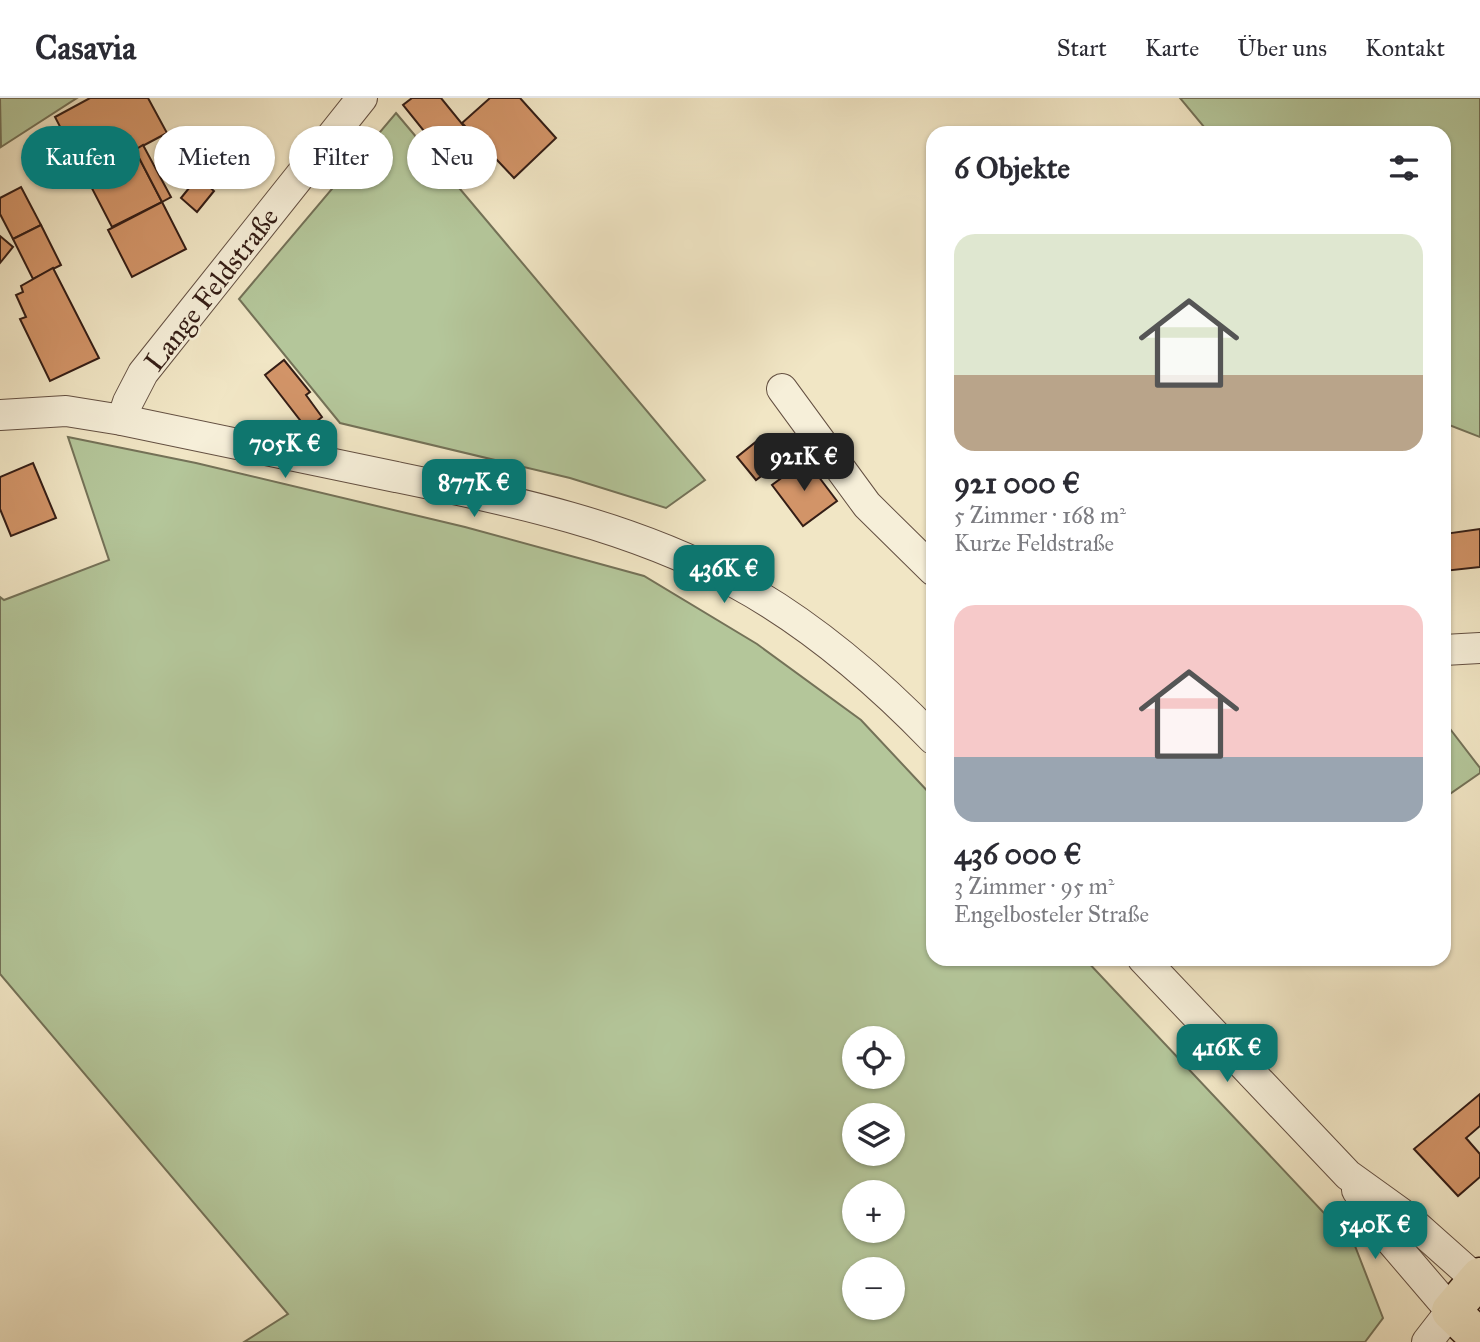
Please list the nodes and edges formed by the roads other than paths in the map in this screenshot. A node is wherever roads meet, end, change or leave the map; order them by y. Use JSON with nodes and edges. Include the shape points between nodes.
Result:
{"nodes":[{"id":1,"x":362,"y":98,"type":"edge"},
{"id":2,"x":782,"y":388,"type":"dead end"},
{"id":3,"x":0,"y":415,"type":"edge"},
{"id":4,"x":122,"y":420,"type":"junction"},
{"id":5,"x":926,"y":563,"type":"edge"},
{"id":6,"x":1480,"y":648,"type":"edge"},
{"id":7,"x":1451,"y":650,"type":"edge"},
{"id":8,"x":926,"y":720,"type":"edge"},
{"id":9,"x":1150,"y":966,"type":"edge"},
{"id":10,"x":1348,"y":1175,"type":"junction"},
{"id":11,"x":1479,"y":1280,"type":"edge"},
{"id":12,"x":1451,"y":1311,"type":"junction"},
{"id":13,"x":1480,"y":1339,"type":"edge"},
{"id":14,"x":1427,"y":1342,"type":"edge"}],
"edges":[{"from":1,"to":4,"type":"street","name":"Lange Feldstraße","via":[[143,373]]},
{"from":2,"to":5,"type":"street","via":[[867,505]]},
{"from":3,"to":4,"type":"street","via":[[66,411]]},
{"from":4,"to":8,"type":"street","via":[[501,499],[575,517],[667,550],[734,582],[795,620]]},
{"from":6,"to":7,"type":"street"},
{"from":9,"to":10,"type":"street"},
{"from":10,"to":11,"type":"street","via":[[1405,1216]]},
{"from":10,"to":12,"type":"street","via":[[1386,1235]]},
{"from":11,"to":12,"type":"main road"},
{"from":12,"to":13,"type":"main road"},
{"from":12,"to":14,"type":"street"}]}
